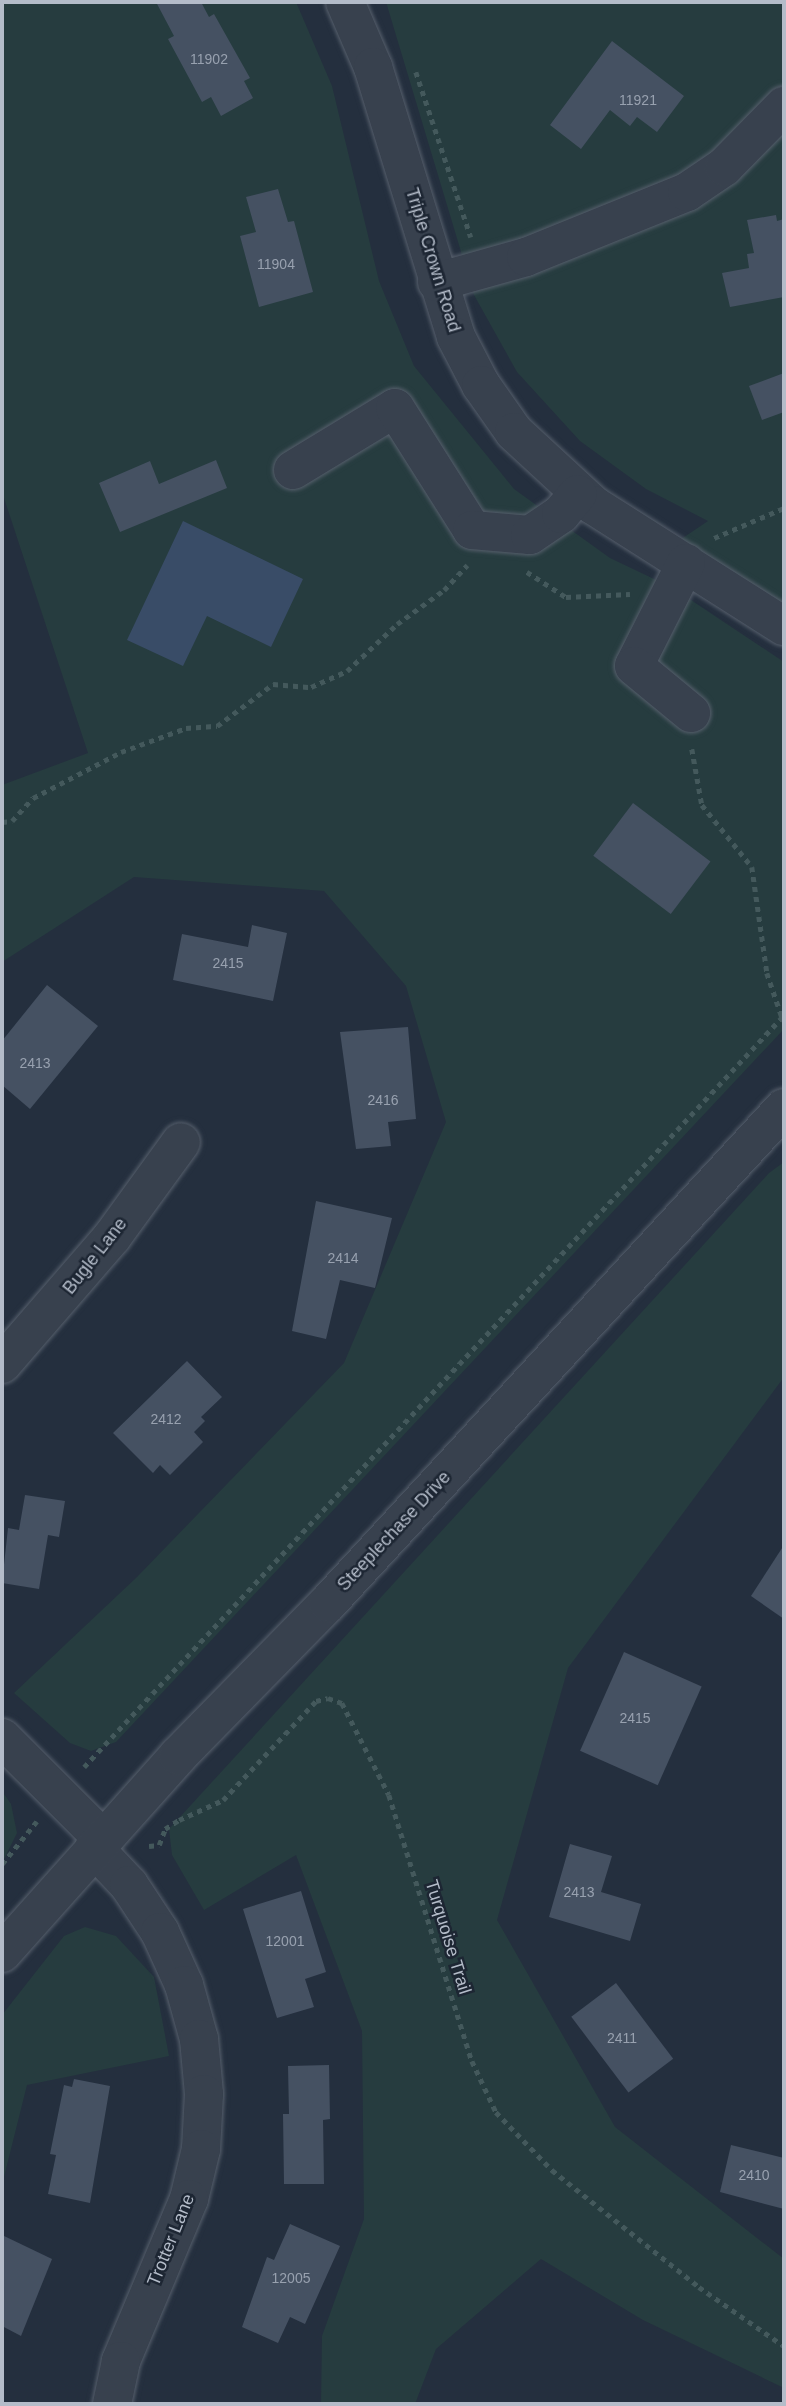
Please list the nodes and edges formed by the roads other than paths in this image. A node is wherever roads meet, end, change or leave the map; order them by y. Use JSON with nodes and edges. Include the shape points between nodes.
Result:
{"nodes":[{"id":1,"x":345,"y":2,"type":"edge"},
{"id":2,"x":784,"y":106,"type":"edge"},
{"id":3,"x":437,"y":282,"type":"junction"},
{"id":4,"x":293,"y":470,"type":"dead end"},
{"id":5,"x":579,"y":494,"type":"junction"},
{"id":6,"x":683,"y":561,"type":"junction"},
{"id":7,"x":784,"y":626,"type":"edge"},
{"id":8,"x":691,"y":713,"type":"road end"},
{"id":9,"x":784,"y":1108,"type":"edge"},
{"id":10,"x":181,"y":1142,"type":"dead end"},
{"id":11,"x":2,"y":1364,"type":"edge"},
{"id":12,"x":2,"y":1738,"type":"edge"},
{"id":13,"x":105,"y":1853,"type":"junction"},
{"id":14,"x":2,"y":1953,"type":"edge"},
{"id":15,"x":112,"y":2404,"type":"edge"}],
"edges":[{"from":1,"to":3,"type":"street","name":"Triple Crown Road","via":[[373,67]]},
{"from":2,"to":3,"type":"street","via":[[724,167],[687,192],[526,257]]},
{"from":3,"to":5,"type":"street","name":"Triple Crown Road","via":[[456,337],[481,385],[514,432]]},
{"from":4,"to":5,"type":"street","via":[[395,408],[472,530],[530,535],[561,514]]},
{"from":5,"to":6,"type":"street","name":"Triple Crown Road"},
{"from":6,"to":7,"type":"street","name":"Triple Crown Road"},
{"from":6,"to":8,"type":"street","via":[[634,666]]},
{"from":9,"to":13,"type":"street","name":"Steeplechase Drive","via":[[328,1603]]},
{"from":10,"to":11,"type":"street","name":"Bugle Lane","via":[[112,1237]]},
{"from":12,"to":13,"type":"street","via":[[58,1795]]},
{"from":13,"to":14,"type":"street","name":"Steeplechase Drive"},
{"from":13,"to":15,"type":"street","name":"Trotter Lane","via":[[160,1932],[184,1985],[199,2039],[204,2094],[201,2149],[190,2199],[121,2361]]}]}
